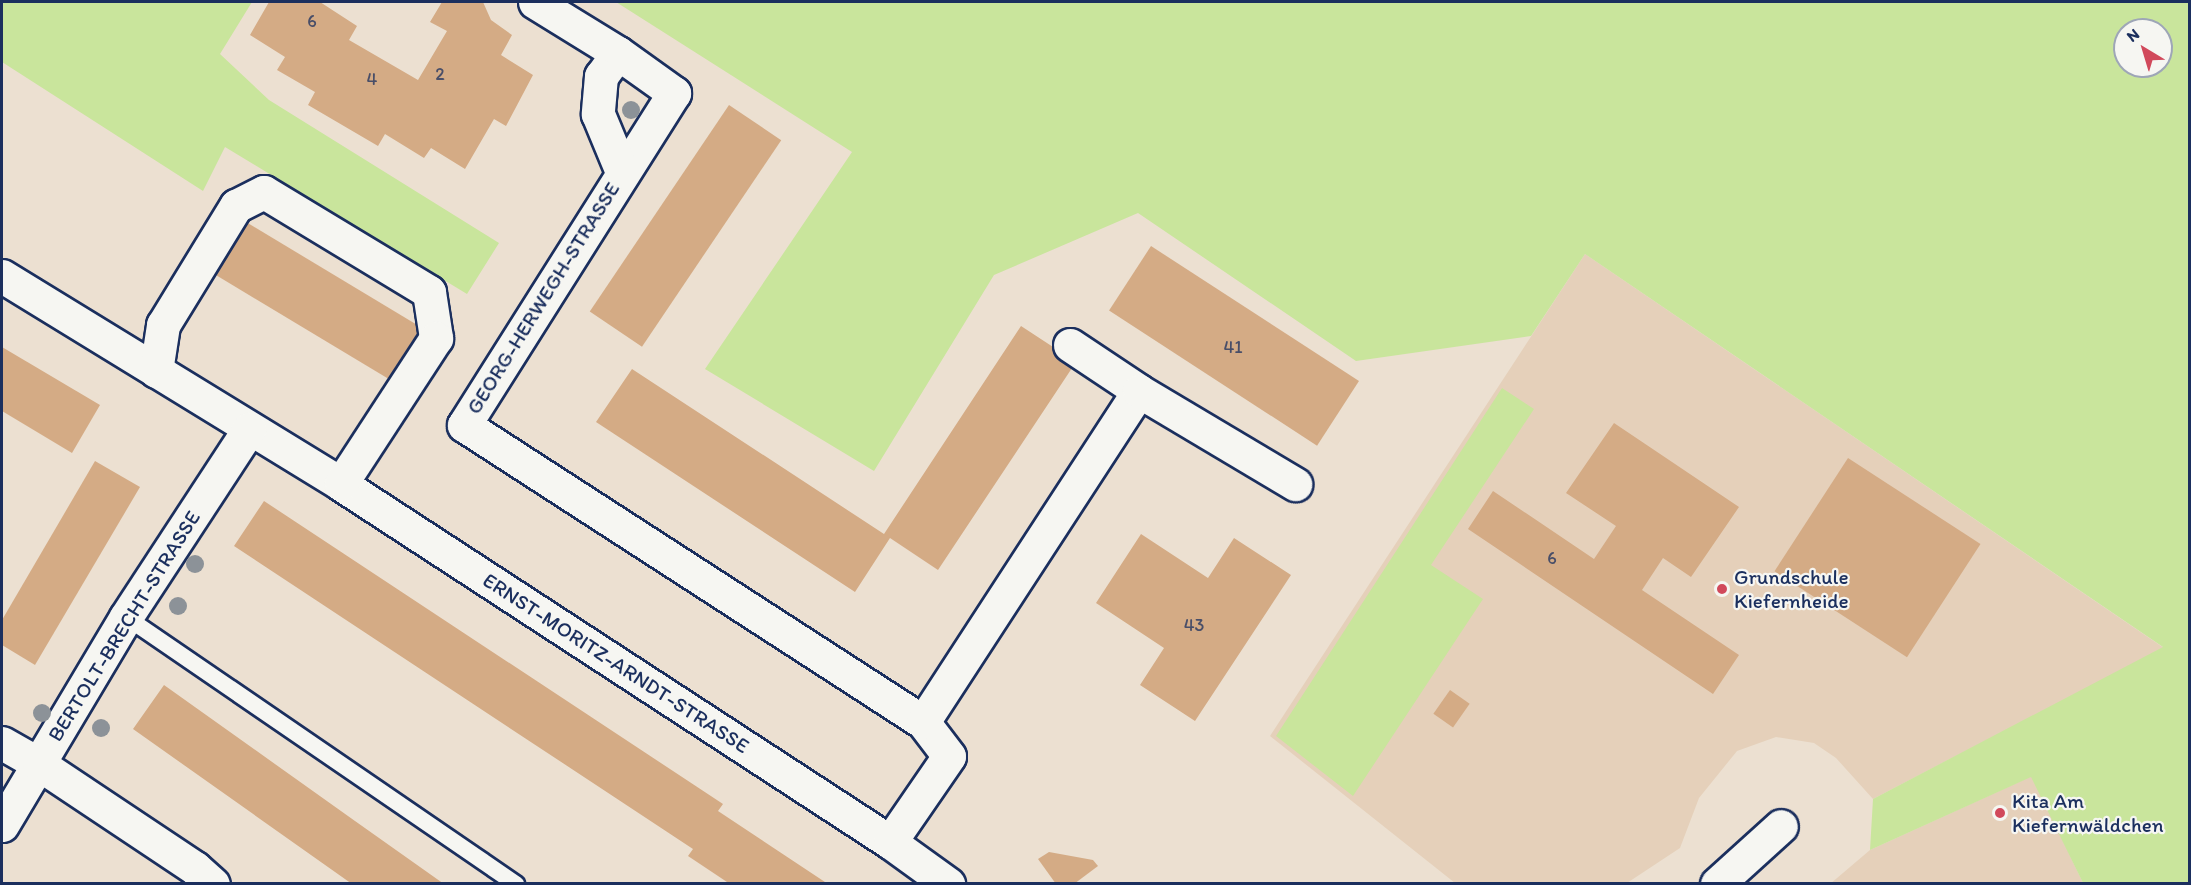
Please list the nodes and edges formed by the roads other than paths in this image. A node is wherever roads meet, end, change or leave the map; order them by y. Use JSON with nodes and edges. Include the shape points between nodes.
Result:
{"nodes":[{"id":1,"x":535,"y":2,"type":"edge"},
{"id":2,"x":618,"y":53,"type":"junction"},
{"id":3,"x":622,"y":172,"type":"junction"},
{"id":4,"x":2,"y":276,"type":"edge"},
{"id":5,"x":1070,"y":345,"type":"dead end"},
{"id":6,"x":156,"y":371,"type":"junction"},
{"id":7,"x":1139,"y":391,"type":"junction"},
{"id":8,"x":249,"y":429,"type":"junction"},
{"id":9,"x":341,"y":484,"type":"junction"},
{"id":10,"x":1295,"y":484,"type":"dead end"},
{"id":11,"x":126,"y":617,"type":"junction"},
{"id":12,"x":923,"y":722,"type":"junction"},
{"id":13,"x":2,"y":742,"type":"edge"},
{"id":14,"x":39,"y":764,"type":"junction"},
{"id":15,"x":2,"y":825,"type":"edge"},
{"id":16,"x":1781,"y":826,"type":"dead end"},
{"id":17,"x":890,"y":842,"type":"junction"},
{"id":18,"x":213,"y":884,"type":"edge"},
{"id":19,"x":516,"y":884,"type":"edge"},
{"id":20,"x":948,"y":884,"type":"edge"},
{"id":21,"x":1717,"y":884,"type":"edge"}],
"edges":[{"from":1,"to":2,"type":"street","name":"GEORG-HERWEGH-STRASSE"},
{"from":2,"to":3,"type":"street","via":[[601,76],[598,114]]},
{"from":2,"to":3,"type":"street","name":"GEORG-HERWEGH-STRASSE","via":[[674,93]]},
{"from":3,"to":12,"type":"street","name":"GEORG-HERWEGH-STRASSE","via":[[464,425]]},
{"from":4,"to":6,"type":"street","name":"ERNST-MORITZ-ARNDT-STRASSE"},
{"from":5,"to":7,"type":"street"},
{"from":6,"to":8,"type":"street","name":"ERNST-MORITZ-ARNDT-STRASSE"},
{"from":6,"to":9,"type":"street","via":[[163,325],[236,206],[264,192],[410,280],[429,292],[436,338]]},
{"from":7,"to":10,"type":"street"},
{"from":7,"to":12,"type":"street"},
{"from":8,"to":9,"type":"street","name":"ERNST-MORITZ-ARNDT-STRASSE"},
{"from":8,"to":11,"type":"street","name":"BERTOLT-BRECHT-STRASSE"},
{"from":9,"to":17,"type":"street","name":"ERNST-MORITZ-ARNDT-STRASSE"},
{"from":11,"to":14,"type":"street","name":"BERTOLT-BRECHT-STRASSE"},
{"from":11,"to":19,"type":"lane"},
{"from":12,"to":17,"type":"street","via":[[949,756]]},
{"from":13,"to":14,"type":"street"},
{"from":14,"to":15,"type":"street","name":"BERTOLT-BRECHT-STRASSE"},
{"from":14,"to":18,"type":"street","via":[[195,867]]},
{"from":16,"to":21,"type":"street"},
{"from":17,"to":20,"type":"street","name":"ERNST-MORITZ-ARNDT-STRASSE"}]}
